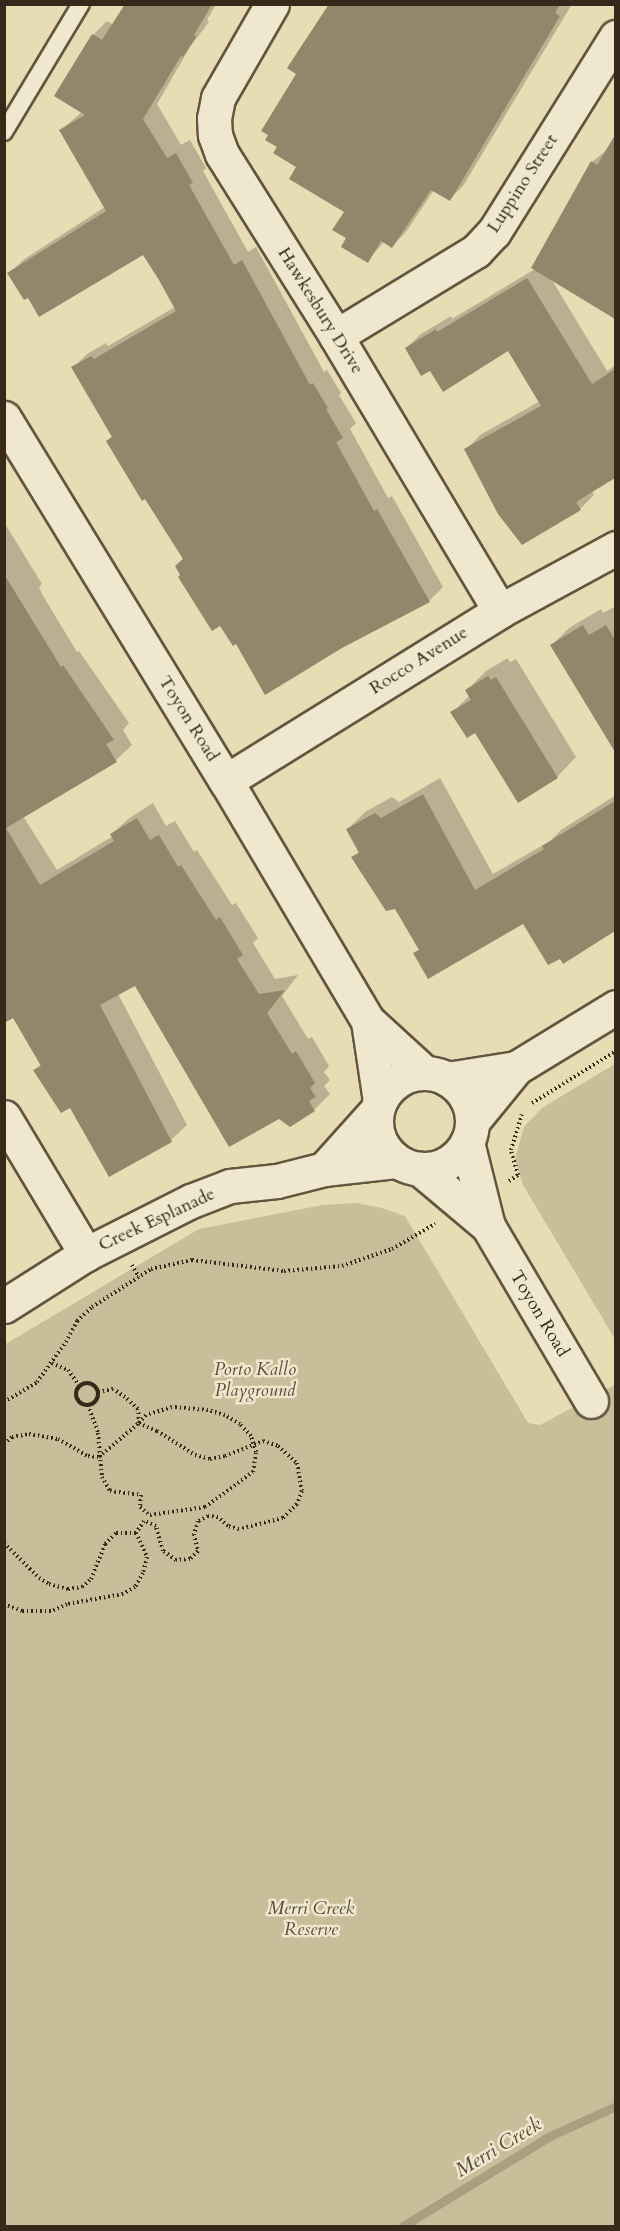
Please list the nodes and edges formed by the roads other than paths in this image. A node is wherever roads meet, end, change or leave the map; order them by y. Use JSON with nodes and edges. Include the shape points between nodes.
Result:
{"nodes":[{"id":1,"x":81,"y":4,"type":"edge"},
{"id":2,"x":272,"y":4,"type":"edge"},
{"id":3,"x":615,"y":37,"type":"edge"},
{"id":4,"x":4,"y":132,"type":"edge"},
{"id":5,"x":336,"y":336,"type":"junction"},
{"id":6,"x":4,"y":418,"type":"edge"},
{"id":7,"x":615,"y":548,"type":"edge"},
{"id":8,"x":500,"y":611,"type":"junction"},
{"id":9,"x":226,"y":781,"type":"junction"},
{"id":10,"x":615,"y":1007,"type":"edge"},
{"id":11,"x":368,"y":1022,"type":"junction"},
{"id":12,"x":516,"y":1068,"type":"junction"},
{"id":13,"x":436,"y":1076,"type":"junction"},
{"id":14,"x":378,"y":1106,"type":"junction"},
{"id":15,"x":4,"y":1117,"type":"edge"},
{"id":16,"x":470,"y":1132,"type":"junction"},
{"id":17,"x":408,"y":1165,"type":"junction"},
{"id":18,"x":324,"y":1169,"type":"junction"},
{"id":19,"x":484,"y":1212,"type":"junction"},
{"id":20,"x":86,"y":1254,"type":"junction"},
{"id":21,"x":4,"y":1306,"type":"edge"},
{"id":22,"x":591,"y":1401,"type":"dead end"}],
"edges":[{"from":1,"to":4,"type":"lane"},
{"from":2,"to":5,"type":"street","name":"Hawkesbury Drive","via":[[218,98],[215,135],[222,154]]},
{"from":3,"to":5,"type":"street","name":"Luppino Street","via":[[500,222],[476,251]]},
{"from":5,"to":8,"type":"street","name":"Hawkesbury Drive"},
{"from":6,"to":9,"type":"street","name":"Toyon Road"},
{"from":7,"to":8,"type":"street","name":"Rocco Avenue"},
{"from":8,"to":9,"type":"street","name":"Rocco Avenue"},
{"from":9,"to":11,"type":"street","name":"Toyon Road"},
{"from":10,"to":12,"type":"street"},
{"from":11,"to":13,"type":"street","name":"Toyon Road"},
{"from":11,"to":14,"type":"street","name":"Toyon Road"},
{"from":12,"to":13,"type":"street"},
{"from":12,"to":16,"type":"street"},
{"from":13,"to":14,"type":"street","via":[[399,1080]]},
{"from":13,"to":16,"type":"street","via":[[466,1097]]},
{"from":14,"to":17,"type":"street","via":[[379,1138]]},
{"from":14,"to":18,"type":"street"},
{"from":15,"to":20,"type":"street"},
{"from":16,"to":17,"type":"street","via":[[459,1154],[448,1163]]},
{"from":16,"to":19,"type":"street","name":"Toyon Road"},
{"from":17,"to":18,"type":"street","name":"Creek Esplanade"},
{"from":17,"to":19,"type":"street","name":"Toyon Road"},
{"from":18,"to":20,"type":"street","name":"Creek Esplanade","via":[[277,1181],[230,1186],[191,1201]]},
{"from":19,"to":22,"type":"street","name":"Toyon Road"},
{"from":20,"to":21,"type":"street","name":"Creek Esplanade"}]}
